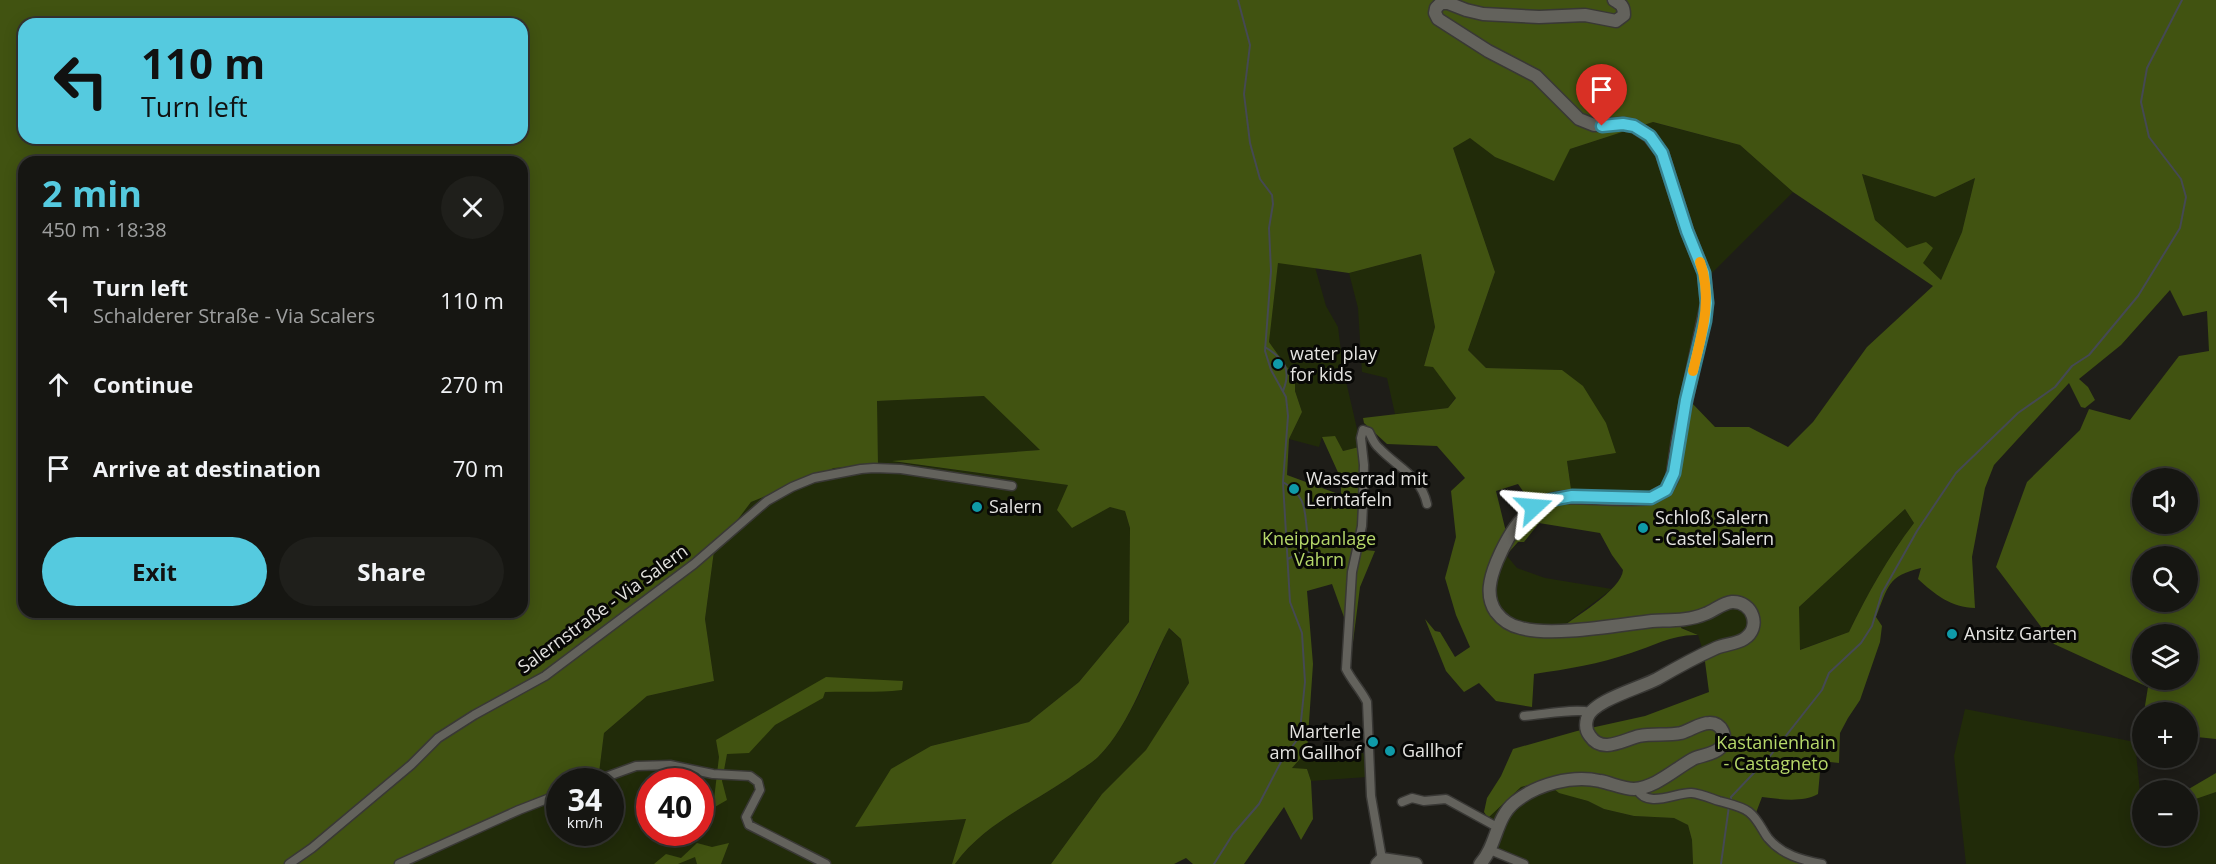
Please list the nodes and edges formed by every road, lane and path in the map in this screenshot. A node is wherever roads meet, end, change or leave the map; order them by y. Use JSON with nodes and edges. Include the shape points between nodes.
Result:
{"nodes":[{"id":1,"x":1614,"y":0,"type":"edge"},
{"id":2,"x":1012,"y":486,"type":"dead end"},
{"id":3,"x":1426,"y":504,"type":"dead end"},
{"id":4,"x":1589,"y":712,"type":"junction"},
{"id":5,"x":1524,"y":716,"type":"dead end"},
{"id":6,"x":624,"y":770,"type":"edge"},
{"id":7,"x":1637,"y":789,"type":"junction"},
{"id":8,"x":546,"y":799,"type":"edge"},
{"id":9,"x":1402,"y":802,"type":"dead end"},
{"id":10,"x":1497,"y":827,"type":"junction"},
{"id":11,"x":1490,"y":850,"type":"junction"},
{"id":12,"x":1379,"y":862,"type":"edge"},
{"id":13,"x":289,"y":864,"type":"edge"},
{"id":14,"x":399,"y":864,"type":"edge"},
{"id":15,"x":826,"y":864,"type":"edge"},
{"id":16,"x":1416,"y":864,"type":"edge"},
{"id":17,"x":1480,"y":864,"type":"edge"},
{"id":18,"x":1524,"y":864,"type":"edge"},
{"id":19,"x":1822,"y":864,"type":"edge"}],
"edges":[{"from":1,"to":4,"type":"street","via":[[1624,9],[1624,15],[1616,21],[1585,15],[1483,14],[1448,3],[1441,3],[1435,14],[1488,51],[1536,76],[1579,119],[1594,125],[1623,124],[1642,130],[1656,143],[1704,273],[1707,303],[1670,485],[1651,498],[1572,496],[1534,507],[1520,518],[1507,537],[1492,571],[1490,596],[1494,610],[1504,620],[1532,630],[1697,617],[1729,602],[1741,603],[1751,610],[1753,627],[1744,639],[1712,650]]},
{"from":2,"to":13,"type":"street","name":"Salernstraße - Via Salern","via":[[901,469],[861,469],[814,478],[792,487],[767,501],[693,564],[545,676],[438,738],[411,765]]},
{"from":3,"to":12,"type":"street","via":[[1418,483],[1363,430],[1362,526],[1353,572],[1346,669],[1367,702],[1371,796]]},
{"from":4,"to":5,"type":"street"},
{"from":4,"to":7,"type":"street","via":[[1588,734],[1605,745],[1638,736],[1681,732],[1705,723],[1713,723],[1724,732],[1718,750],[1698,756]]},
{"from":6,"to":15,"type":"street","via":[[670,765],[713,774],[750,776],[758,782],[760,790],[746,817],[749,825]]},
{"from":7,"to":10,"type":"street","via":[[1587,779],[1553,784],[1512,804]]},
{"from":7,"to":19,"type":"street","via":[[1644,796],[1668,798],[1690,792],[1736,806],[1756,818],[1776,846]]},
{"from":8,"to":14,"type":"street"},
{"from":9,"to":10,"type":"street","via":[[1412,798],[1446,799]]},
{"from":10,"to":11,"type":"street"},
{"from":11,"to":17,"type":"street"},
{"from":11,"to":18,"type":"street"},
{"from":12,"to":16,"type":"street"}]}
